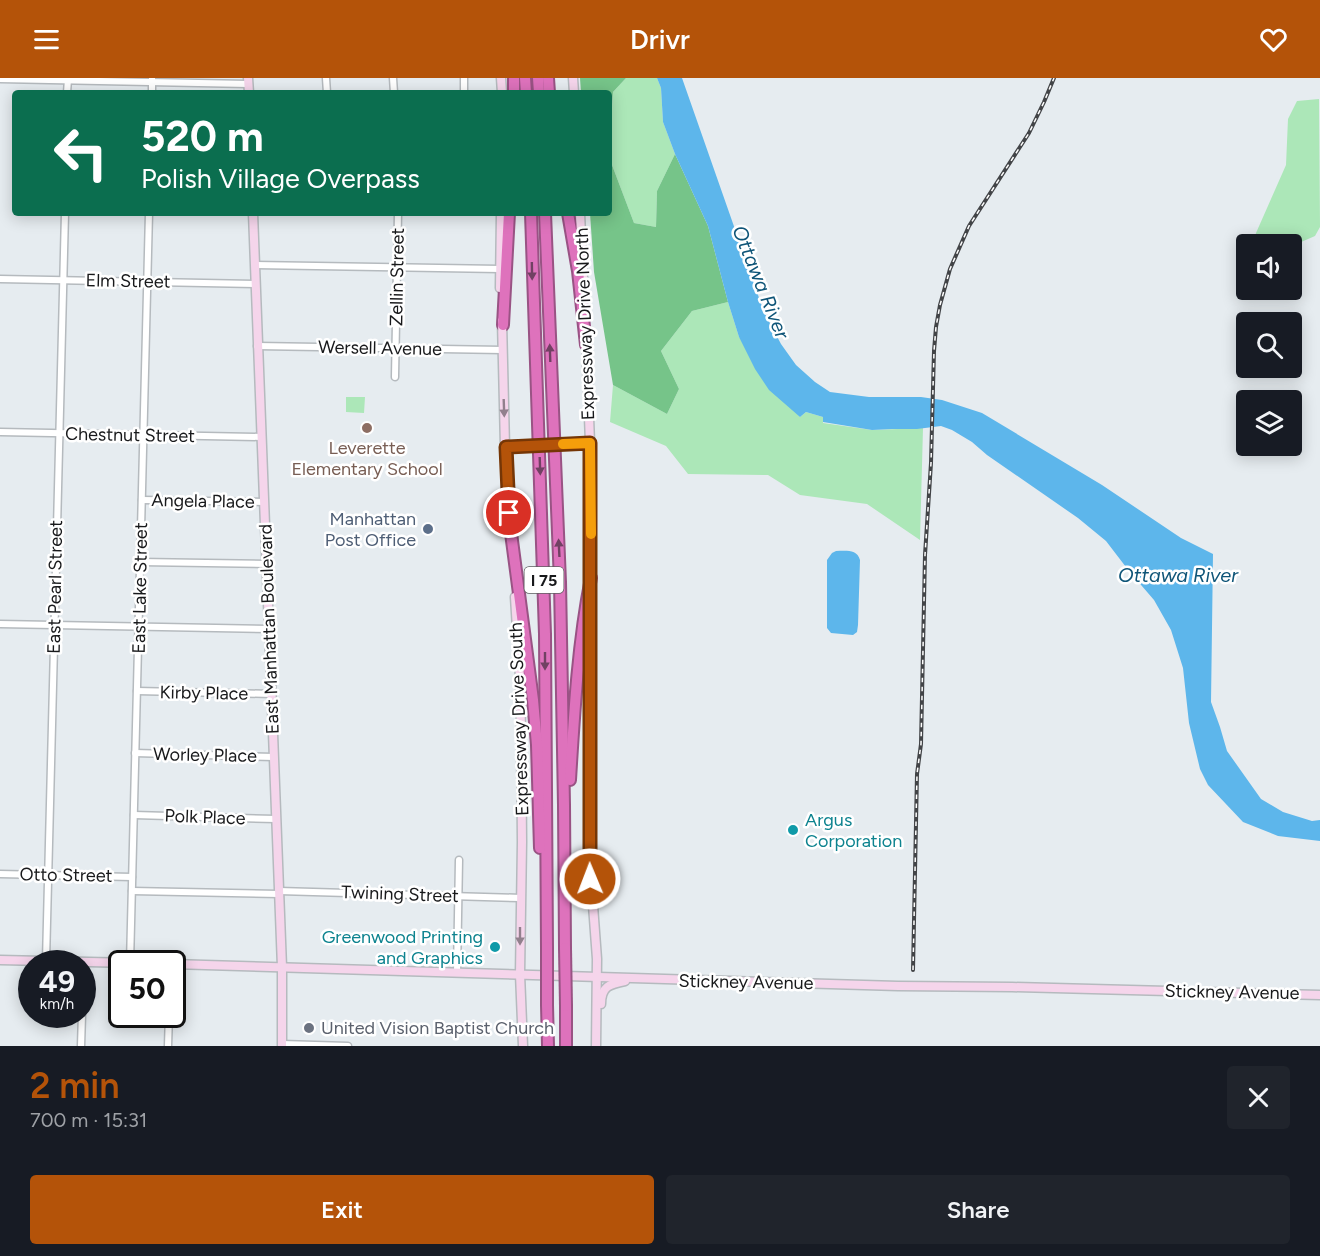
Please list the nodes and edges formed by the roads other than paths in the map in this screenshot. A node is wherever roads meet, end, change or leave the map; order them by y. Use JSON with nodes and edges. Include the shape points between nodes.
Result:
{"nodes":[{"id":1,"x":0,"y":79,"type":"edge"},
{"id":2,"x":68,"y":79,"type":"edge"},
{"id":3,"x":152,"y":80,"type":"edge"},
{"id":4,"x":248,"y":85,"type":"edge"},
{"id":5,"x":65,"y":216,"type":"edge"},
{"id":6,"x":149,"y":216,"type":"edge"},
{"id":7,"x":253,"y":216,"type":"edge"},
{"id":8,"x":398,"y":216,"type":"edge"},
{"id":9,"x":501,"y":216,"type":"edge"},
{"id":10,"x":509,"y":216,"type":"edge"},
{"id":11,"x":531,"y":216,"type":"edge"},
{"id":12,"x":544,"y":216,"type":"edge"},
{"id":13,"x":569,"y":216,"type":"edge"},
{"id":14,"x":580,"y":216,"type":"edge"},
{"id":15,"x":255,"y":265,"type":"junction"},
{"id":16,"x":397,"y":268,"type":"junction"},
{"id":17,"x":500,"y":269,"type":"junction"},
{"id":18,"x":0,"y":279,"type":"edge"},
{"id":19,"x":63,"y":280,"type":"junction"},
{"id":20,"x":147,"y":282,"type":"junction"},
{"id":21,"x":255,"y":284,"type":"junction"},
{"id":22,"x":503,"y":325,"type":"junction"},
{"id":23,"x":586,"y":345,"type":"junction"},
{"id":24,"x":257,"y":346,"type":"junction"},
{"id":25,"x":396,"y":348,"type":"junction"},
{"id":26,"x":503,"y":350,"type":"junction"},
{"id":27,"x":395,"y":377,"type":"dead end"},
{"id":28,"x":0,"y":432,"type":"edge"},
{"id":29,"x":59,"y":433,"type":"junction"},
{"id":30,"x":143,"y":435,"type":"junction"},
{"id":31,"x":261,"y":437,"type":"junction"},
{"id":32,"x":590,"y":443,"type":"junction"},
{"id":33,"x":506,"y":447,"type":"junction"},
{"id":34,"x":142,"y":500,"type":"junction"},
{"id":35,"x":264,"y":502,"type":"junction"},
{"id":36,"x":511,"y":533,"type":"junction"},
{"id":37,"x":140,"y":562,"type":"junction"},
{"id":38,"x":267,"y":564,"type":"junction"},
{"id":39,"x":591,"y":578,"type":"junction"},
{"id":40,"x":0,"y":624,"type":"edge"},
{"id":41,"x":54,"y":625,"type":"junction"},
{"id":42,"x":139,"y":627,"type":"junction"},
{"id":43,"x":270,"y":629,"type":"junction"},
{"id":44,"x":137,"y":691,"type":"junction"},
{"id":45,"x":272,"y":694,"type":"junction"},
{"id":46,"x":135,"y":753,"type":"junction"},
{"id":47,"x":274,"y":757,"type":"junction"},
{"id":48,"x":134,"y":815,"type":"junction"},
{"id":49,"x":276,"y":819,"type":"junction"},
{"id":50,"x":564,"y":837,"type":"junction"},
{"id":51,"x":459,"y":860,"type":"dead end"},
{"id":52,"x":0,"y":874,"type":"edge"},
{"id":53,"x":48,"y":875,"type":"junction"},
{"id":54,"x":132,"y":877,"type":"junction"},
{"id":55,"x":132,"y":891,"type":"junction"},
{"id":56,"x":279,"y":892,"type":"junction"},
{"id":57,"x":458,"y":896,"type":"junction"},
{"id":58,"x":521,"y":898,"type":"junction"},
{"id":59,"x":547,"y":947,"type":"junction"},
{"id":60,"x":46,"y":950,"type":"edge"},
{"id":61,"x":132,"y":950,"type":"edge"},
{"id":62,"x":0,"y":960,"type":"edge"},
{"id":63,"x":18,"y":960,"type":"edge"},
{"id":64,"x":186,"y":964,"type":"edge"},
{"id":65,"x":282,"y":967,"type":"junction"},
{"id":66,"x":457,"y":972,"type":"junction"},
{"id":67,"x":520,"y":974,"type":"junction"},
{"id":68,"x":596,"y":977,"type":"junction"},
{"id":69,"x":636,"y":978,"type":"junction"},
{"id":70,"x":1320,"y":994,"type":"edge"},
{"id":71,"x":82,"y":1028,"type":"edge"},
{"id":72,"x":169,"y":1028,"type":"edge"},
{"id":73,"x":282,"y":1045,"type":"edge"},
{"id":74,"x":81,"y":1046,"type":"edge"},
{"id":75,"x":168,"y":1046,"type":"edge"},
{"id":76,"x":348,"y":1046,"type":"edge"},
{"id":77,"x":523,"y":1046,"type":"edge"},
{"id":78,"x":548,"y":1046,"type":"edge"},
{"id":79,"x":566,"y":1046,"type":"edge"},
{"id":80,"x":596,"y":1046,"type":"edge"},
{"id":81,"x":601,"y":1046,"type":"edge"}],
"edges":[{"from":1,"to":2,"type":"street"},
{"from":2,"to":3,"type":"street"},
{"from":3,"to":4,"type":"street"},
{"from":5,"to":19,"type":"street","name":"East Pearl Street"},
{"from":6,"to":20,"type":"street","name":"East Lake Street"},
{"from":7,"to":15,"type":"main road","name":"East Manhattan Boulevard"},
{"from":8,"to":16,"type":"street","name":"Zellin Street"},
{"from":9,"to":17,"type":"main road","name":"Expressway Drive South"},
{"from":10,"to":22,"type":"highway"},
{"from":11,"to":59,"type":"highway","number":"I 75","one_way":true,"via":[[545,634]]},
{"from":50,"to":12,"type":"highway","number":"I 75","one_way":true,"via":[[560,582]]},
{"from":13,"to":23,"type":"highway"},
{"from":14,"to":23,"type":"main road","name":"Expressway Drive North"},
{"from":15,"to":16,"type":"street"},
{"from":15,"to":21,"type":"main road","name":"East Manhattan Boulevard"},
{"from":16,"to":17,"type":"street"},
{"from":16,"to":25,"type":"street","name":"Zellin Street"},
{"from":17,"to":22,"type":"main road","name":"Expressway Drive South"},
{"from":18,"to":19,"type":"street","name":"Elm Street"},
{"from":19,"to":20,"type":"street","name":"Elm Street"},
{"from":19,"to":29,"type":"street","name":"East Pearl Street"},
{"from":20,"to":21,"type":"street","name":"Elm Street"},
{"from":20,"to":30,"type":"street","name":"East Lake Street"},
{"from":21,"to":24,"type":"main road","name":"East Manhattan Boulevard"},
{"from":22,"to":26,"type":"main road","name":"Expressway Drive South"},
{"from":23,"to":32,"type":"main road","name":"Expressway Drive North"},
{"from":24,"to":25,"type":"street","name":"Wersell Avenue"},
{"from":24,"to":31,"type":"main road","name":"East Manhattan Boulevard"},
{"from":25,"to":26,"type":"street","name":"Wersell Avenue"},
{"from":25,"to":27,"type":"street","name":"Zellin Street"},
{"from":26,"to":33,"type":"main road","name":"Expressway Drive South","one_way":true},
{"from":28,"to":29,"type":"street","name":"Chestnut Street"},
{"from":29,"to":30,"type":"street","name":"Chestnut Street"},
{"from":29,"to":41,"type":"street","name":"East Pearl Street"},
{"from":30,"to":31,"type":"street","name":"Chestnut Street"},
{"from":30,"to":34,"type":"street","name":"East Lake Street"},
{"from":31,"to":35,"type":"main road","name":"East Manhattan Boulevard"},
{"from":32,"to":33,"type":"main road","bridge":true},
{"from":32,"to":39,"type":"main road","name":"Expressway Drive North"},
{"from":33,"to":36,"type":"main road","name":"Expressway Drive South"},
{"from":34,"to":35,"type":"street","name":"Angela Place"},
{"from":34,"to":37,"type":"street","name":"East Lake Street"},
{"from":35,"to":38,"type":"main road","name":"East Manhattan Boulevard"},
{"from":36,"to":58,"type":"main road","name":"Expressway Drive South","via":[[520,699]]},
{"from":36,"to":59,"type":"highway","via":[[535,722]]},
{"from":37,"to":38,"type":"street"},
{"from":37,"to":42,"type":"street","name":"East Lake Street"},
{"from":38,"to":43,"type":"main road","name":"East Manhattan Boulevard"},
{"from":39,"to":50,"type":"highway"},
{"from":39,"to":68,"type":"main road","name":"Expressway Drive North","via":[[590,866]]},
{"from":40,"to":41,"type":"street"},
{"from":41,"to":42,"type":"street"},
{"from":41,"to":53,"type":"street","name":"East Pearl Street"},
{"from":42,"to":43,"type":"street"},
{"from":42,"to":44,"type":"street","name":"East Lake Street"},
{"from":43,"to":45,"type":"main road","name":"East Manhattan Boulevard"},
{"from":44,"to":45,"type":"street","name":"Kirby Place"},
{"from":44,"to":46,"type":"street","name":"East Lake Street"},
{"from":45,"to":47,"type":"main road","name":"East Manhattan Boulevard"},
{"from":46,"to":47,"type":"street","name":"Worley Place"},
{"from":46,"to":48,"type":"street","name":"East Lake Street"},
{"from":47,"to":49,"type":"main road","name":"East Manhattan Boulevard"},
{"from":48,"to":49,"type":"street","name":"Polk Place"},
{"from":48,"to":54,"type":"street","name":"East Lake Street"},
{"from":49,"to":56,"type":"main road","name":"East Manhattan Boulevard"},
{"from":50,"to":79,"type":"highway","number":"I 75","bridge":true},
{"from":51,"to":57,"type":"street"},
{"from":52,"to":53,"type":"street","name":"Otto Street"},
{"from":53,"to":54,"type":"street","name":"Otto Street"},
{"from":53,"to":60,"type":"street","name":"East Pearl Street"},
{"from":54,"to":55,"type":"street","name":"East Lake Street"},
{"from":55,"to":56,"type":"street","name":"Twining Street"},
{"from":55,"to":61,"type":"street","name":"East Lake Street"},
{"from":56,"to":57,"type":"street","name":"Twining Street"},
{"from":56,"to":65,"type":"main road","name":"East Manhattan Boulevard"},
{"from":57,"to":58,"type":"street","name":"Twining Street"},
{"from":57,"to":66,"type":"street"},
{"from":58,"to":67,"type":"main road","name":"Expressway Drive South","one_way":true},
{"from":59,"to":78,"type":"highway","number":"I 75","bridge":true},
{"from":62,"to":63,"type":"main road"},
{"from":64,"to":65,"type":"main road","name":"Stickney Avenue"},
{"from":65,"to":66,"type":"main road","name":"Stickney Avenue"},
{"from":65,"to":73,"type":"main road","name":"East Manhattan Boulevard"},
{"from":66,"to":67,"type":"main road","name":"Stickney Avenue"},
{"from":67,"to":68,"type":"main road","name":"Stickney Avenue"},
{"from":67,"to":77,"type":"main road","name":"Expressway Drive South"},
{"from":68,"to":69,"type":"main road","name":"Stickney Avenue"},
{"from":68,"to":80,"type":"main road","name":"Expressway Drive North"},
{"from":69,"to":70,"type":"main road","name":"Stickney Avenue"},
{"from":69,"to":81,"type":"main road","via":[[611,984],[601,994]]},
{"from":71,"to":74,"type":"street"},
{"from":72,"to":75,"type":"street"},
{"from":73,"to":76,"type":"street"}]}
